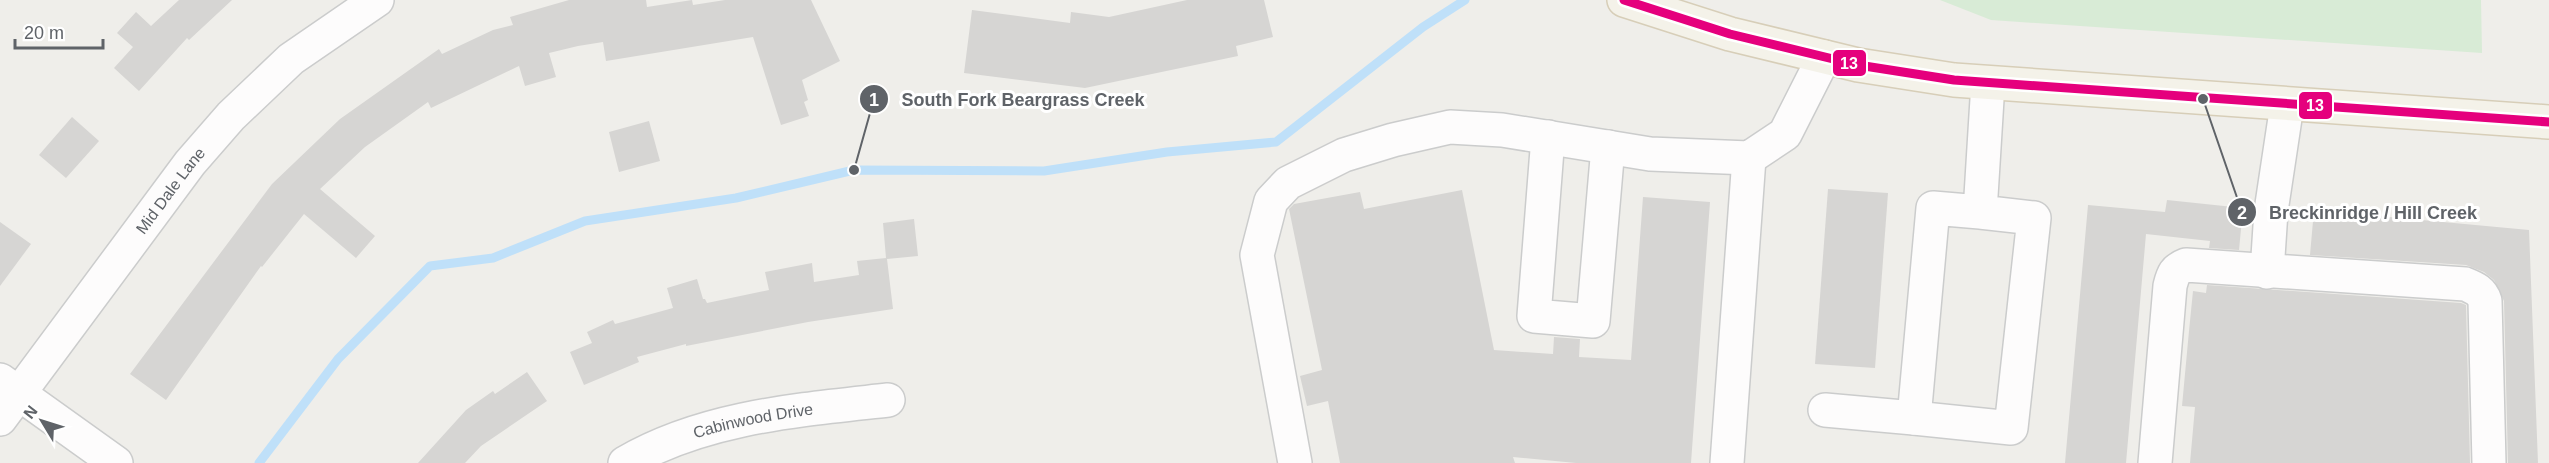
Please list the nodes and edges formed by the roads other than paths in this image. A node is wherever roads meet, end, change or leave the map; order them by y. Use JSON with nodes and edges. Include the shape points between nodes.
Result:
{"nodes":[{"id":1,"x":377,"y":0,"type":"edge"},
{"id":2,"x":1624,"y":0,"type":"edge"},
{"id":3,"x":1824,"y":57,"type":"junction"},
{"id":4,"x":1988,"y":82,"type":"junction"},
{"id":5,"x":2287,"y":105,"type":"junction"},
{"id":6,"x":2549,"y":122,"type":"edge"},
{"id":7,"x":1548,"y":137,"type":"junction"},
{"id":8,"x":1608,"y":147,"type":"junction"},
{"id":9,"x":1749,"y":159,"type":"junction"},
{"id":10,"x":1980,"y":212,"type":"junction"},
{"id":11,"x":2267,"y":272,"type":"junction"},
{"id":12,"x":10,"y":386,"type":"edge"},
{"id":13,"x":888,"y":400,"type":"dead end"},
{"id":14,"x":1825,"y":410,"type":"dead end"},
{"id":15,"x":1914,"y":418,"type":"junction"},
{"id":16,"x":0,"y":419,"type":"edge"},
{"id":17,"x":116,"y":463,"type":"edge"},
{"id":18,"x":625,"y":463,"type":"edge"},
{"id":19,"x":1295,"y":463,"type":"edge"},
{"id":20,"x":1727,"y":463,"type":"edge"},
{"id":21,"x":2155,"y":463,"type":"edge"},
{"id":22,"x":2489,"y":463,"type":"edge"}],
"edges":[{"from":1,"to":12,"type":"street","name":"Mid Dale Lane","via":[[291,59],[231,116]]},
{"from":2,"to":3,"type":"main road","via":[[1730,34]]},
{"from":3,"to":4,"type":"main road"},
{"from":3,"to":9,"type":"street","via":[[1785,134]]},
{"from":4,"to":5,"type":"main road"},
{"from":4,"to":10,"type":"street"},
{"from":5,"to":6,"type":"main road"},
{"from":5,"to":11,"type":"street","via":[[2271,211]]},
{"from":7,"to":8,"type":"street"},
{"from":7,"to":8,"type":"street","via":[[1534,316],[1593,321]]},
{"from":7,"to":19,"type":"street","via":[[1450,127],[1393,140],[1334,160],[1288,183],[1271,201],[1257,255]]},
{"from":8,"to":9,"type":"street","via":[[1650,154]]},
{"from":9,"to":20,"type":"street"},
{"from":10,"to":15,"type":"street","via":[[1933,208]]},
{"from":10,"to":15,"type":"street","via":[[2034,218],[2011,428]]},
{"from":11,"to":21,"type":"street","via":[[2187,265],[2173,273]]},
{"from":11,"to":22,"type":"street","via":[[2465,284],[2483,294]]},
{"from":12,"to":16,"type":"street","name":"Mid Dale Lane"},
{"from":12,"to":17,"type":"street"},
{"from":13,"to":18,"type":"street","name":"Cabinwood Drive","via":[[788,411],[726,423],[666,443]]},
{"from":14,"to":15,"type":"street"}]}
